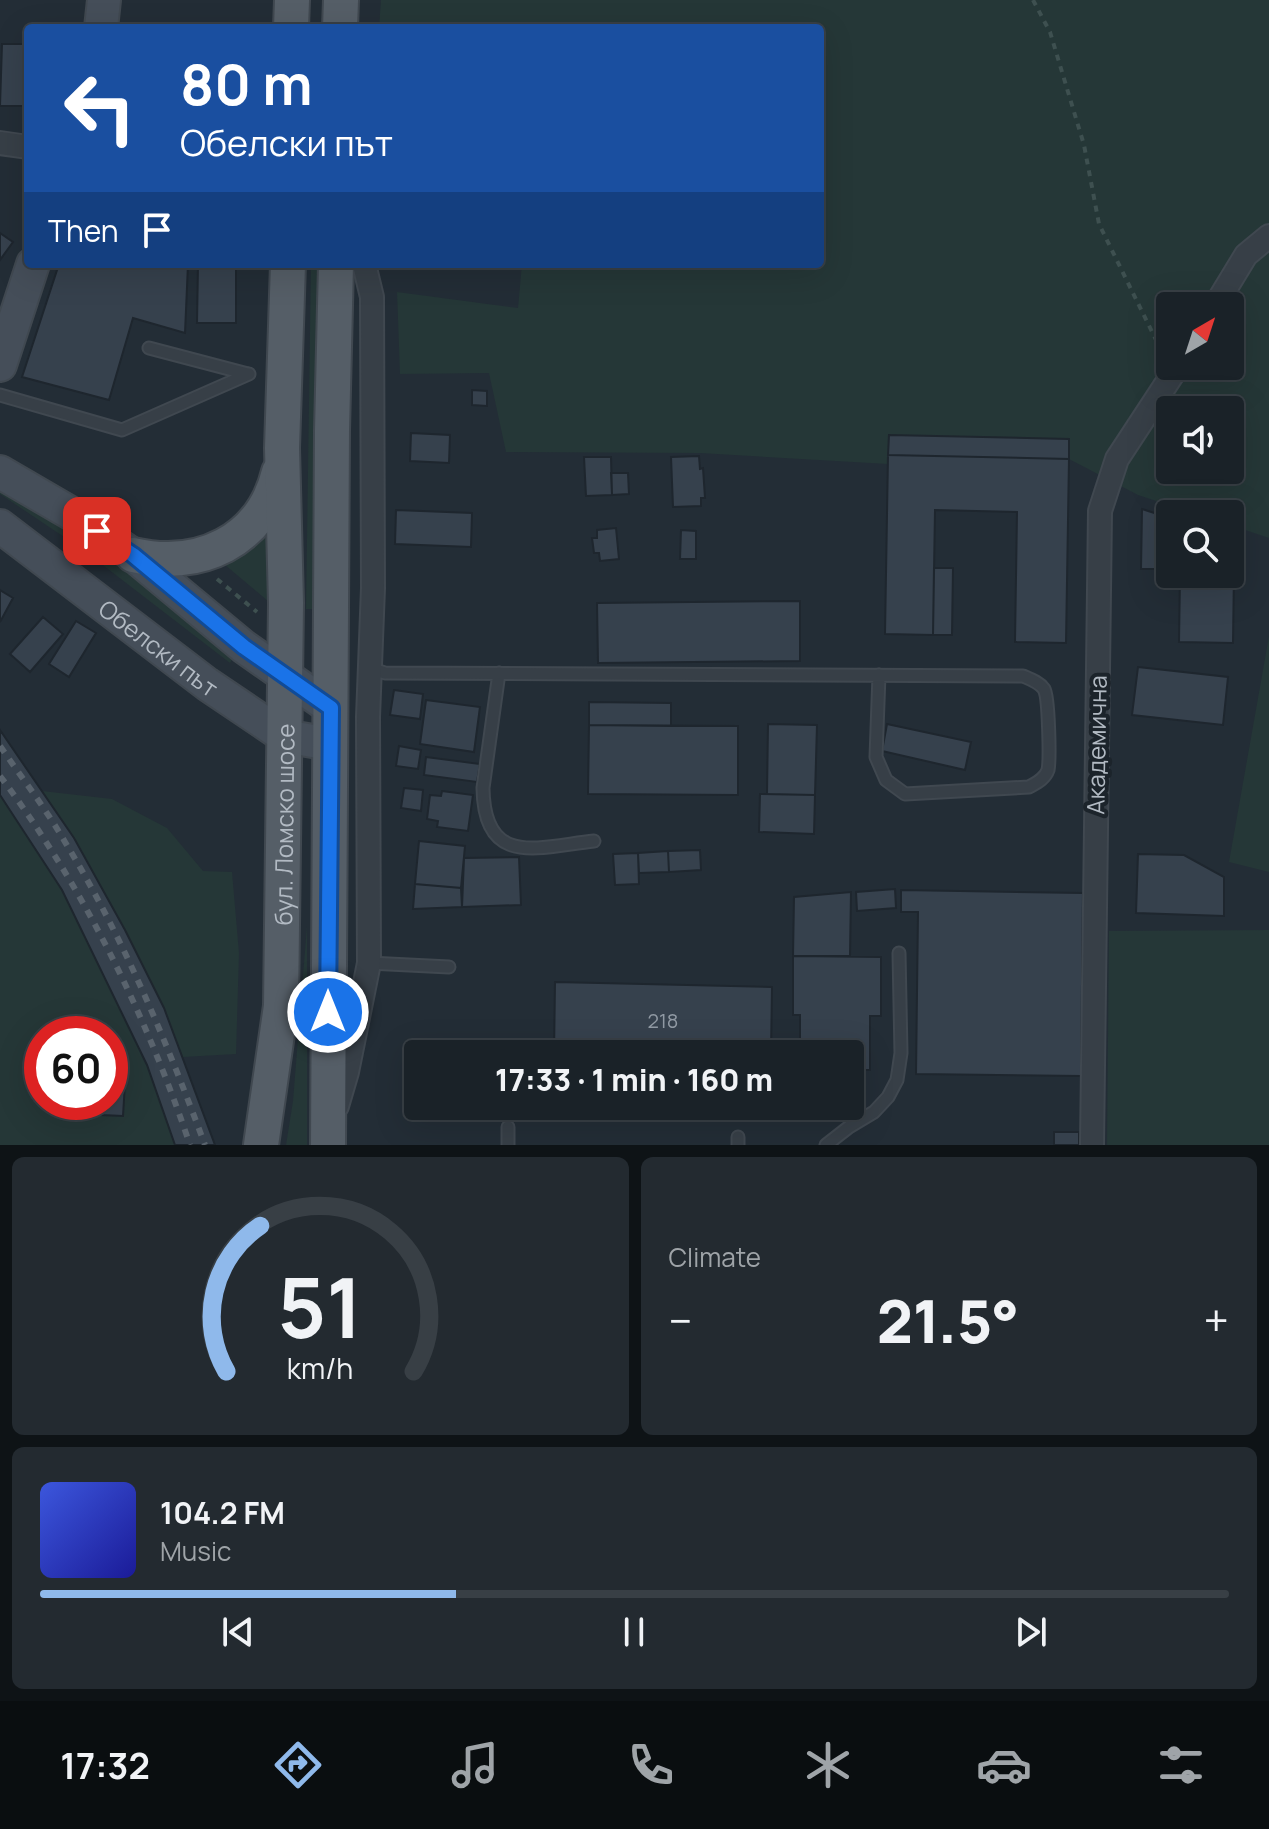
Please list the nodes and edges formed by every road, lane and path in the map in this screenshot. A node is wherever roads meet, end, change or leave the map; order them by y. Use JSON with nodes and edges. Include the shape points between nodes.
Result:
{"nodes":[{"id":1,"x":104,"y":0,"type":"edge"},
{"id":2,"x":292,"y":0,"type":"edge"},
{"id":3,"x":341,"y":0,"type":"edge"},
{"id":4,"x":1033,"y":0,"type":"edge"},
{"id":5,"x":101,"y":24,"type":"edge"},
{"id":6,"x":291,"y":24,"type":"edge"},
{"id":7,"x":340,"y":24,"type":"edge"},
{"id":8,"x":0,"y":143,"type":"edge"},
{"id":9,"x":24,"y":146,"type":"edge"},
{"id":10,"x":1269,"y":236,"type":"edge"},
{"id":11,"x":32,"y":268,"type":"edge"},
{"id":12,"x":288,"y":268,"type":"edge"},
{"id":13,"x":336,"y":268,"type":"edge"},
{"id":14,"x":365,"y":268,"type":"edge"},
{"id":15,"x":1224,"y":292,"type":"edge"},
{"id":16,"x":1156,"y":339,"type":"edge"},
{"id":17,"x":149,"y":348,"type":"dead end"},
{"id":18,"x":0,"y":365,"type":"edge"},
{"id":19,"x":1169,"y":380,"type":"edge"},
{"id":20,"x":0,"y":395,"type":"edge"},
{"id":21,"x":282,"y":448,"type":"junction"},
{"id":22,"x":0,"y":472,"type":"edge"},
{"id":23,"x":0,"y":526,"type":"edge"},
{"id":24,"x":133,"y":555,"type":"junction"},
{"id":25,"x":209,"y":572,"type":"dead end"},
{"id":26,"x":265,"y":618,"type":"dead end"},
{"id":27,"x":370,"y":668,"type":"junction"},
{"id":28,"x":499,"y":673,"type":"junction"},
{"id":29,"x":879,"y":675,"type":"junction"},
{"id":30,"x":285,"y":676,"type":"junction"},
{"id":31,"x":331,"y":708,"type":"junction"},
{"id":32,"x":284,"y":736,"type":"junction"},
{"id":33,"x":330,"y":744,"type":"junction"},
{"id":34,"x":594,"y":841,"type":"dead end"},
{"id":35,"x":899,"y":953,"type":"dead end"},
{"id":36,"x":369,"y":963,"type":"junction"},
{"id":37,"x":449,"y":967,"type":"dead end"},
{"id":38,"x":508,"y":1127,"type":"dead end"},
{"id":39,"x":328,"y":1141,"type":"edge"},
{"id":40,"x":261,"y":1145,"type":"edge"},
{"id":41,"x":508,"y":1145,"type":"edge"},
{"id":42,"x":826,"y":1145,"type":"edge"},
{"id":43,"x":1092,"y":1145,"type":"edge"}],
"edges":[{"from":1,"to":5,"type":"street"},
{"from":2,"to":6,"type":"main road"},
{"from":3,"to":7,"type":"main road"},
{"from":4,"to":16,"type":"path","via":[[1059,60],[1084,145],[1099,224]]},
{"from":8,"to":9,"type":"street"},
{"from":10,"to":15,"type":"street","via":[[1246,255]]},
{"from":11,"to":18,"type":"street"},
{"from":12,"to":21,"type":"main road","name":"бул. Ломско шосе"},
{"from":13,"to":31,"type":"main road","name":"бул. Ломско шосе"},
{"from":14,"to":27,"type":"street","via":[[372,297]]},
{"from":17,"to":20,"type":"lane","via":[[249,374],[122,430]]},
{"from":19,"to":43,"type":"street","name":"Академична","via":[[1117,459],[1100,511]]},
{"from":21,"to":24,"type":"main road","via":[[267,504],[238,537],[182,560]]},
{"from":21,"to":30,"type":"main road","name":"бул. Ломско шосе"},
{"from":22,"to":24,"type":"street"},
{"from":23,"to":32,"type":"street","name":"Обелски път"},
{"from":24,"to":30,"type":"street"},
{"from":25,"to":26,"type":"path"},
{"from":27,"to":28,"type":"lane","via":[[385,673]]},
{"from":27,"to":36,"type":"street"},
{"from":28,"to":29,"type":"lane"},
{"from":28,"to":34,"type":"lane","via":[[483,788],[489,826],[502,842],[520,848]]},
{"from":29,"to":29,"type":"lane","via":[[1023,676],[1037,682],[1048,703],[1048,771],[1029,787],[905,794],[886,780],[876,757]]},
{"from":30,"to":31,"type":"street"},
{"from":30,"to":32,"type":"main road","name":"бул. Ломско шосе"},
{"from":31,"to":33,"type":"main road","name":"бул. Ломско шосе"},
{"from":32,"to":33,"type":"street","name":"Обелски път"},
{"from":32,"to":40,"type":"main road","name":"бул. Ломско шосе","via":[[281,1006]]},
{"from":33,"to":39,"type":"main road","name":"бул. Ломско шосе"},
{"from":35,"to":42,"type":"lane","via":[[897,1080],[874,1112]]},
{"from":36,"to":37,"type":"lane"},
{"from":36,"to":39,"type":"street"},
{"from":38,"to":41,"type":"lane"}]}
